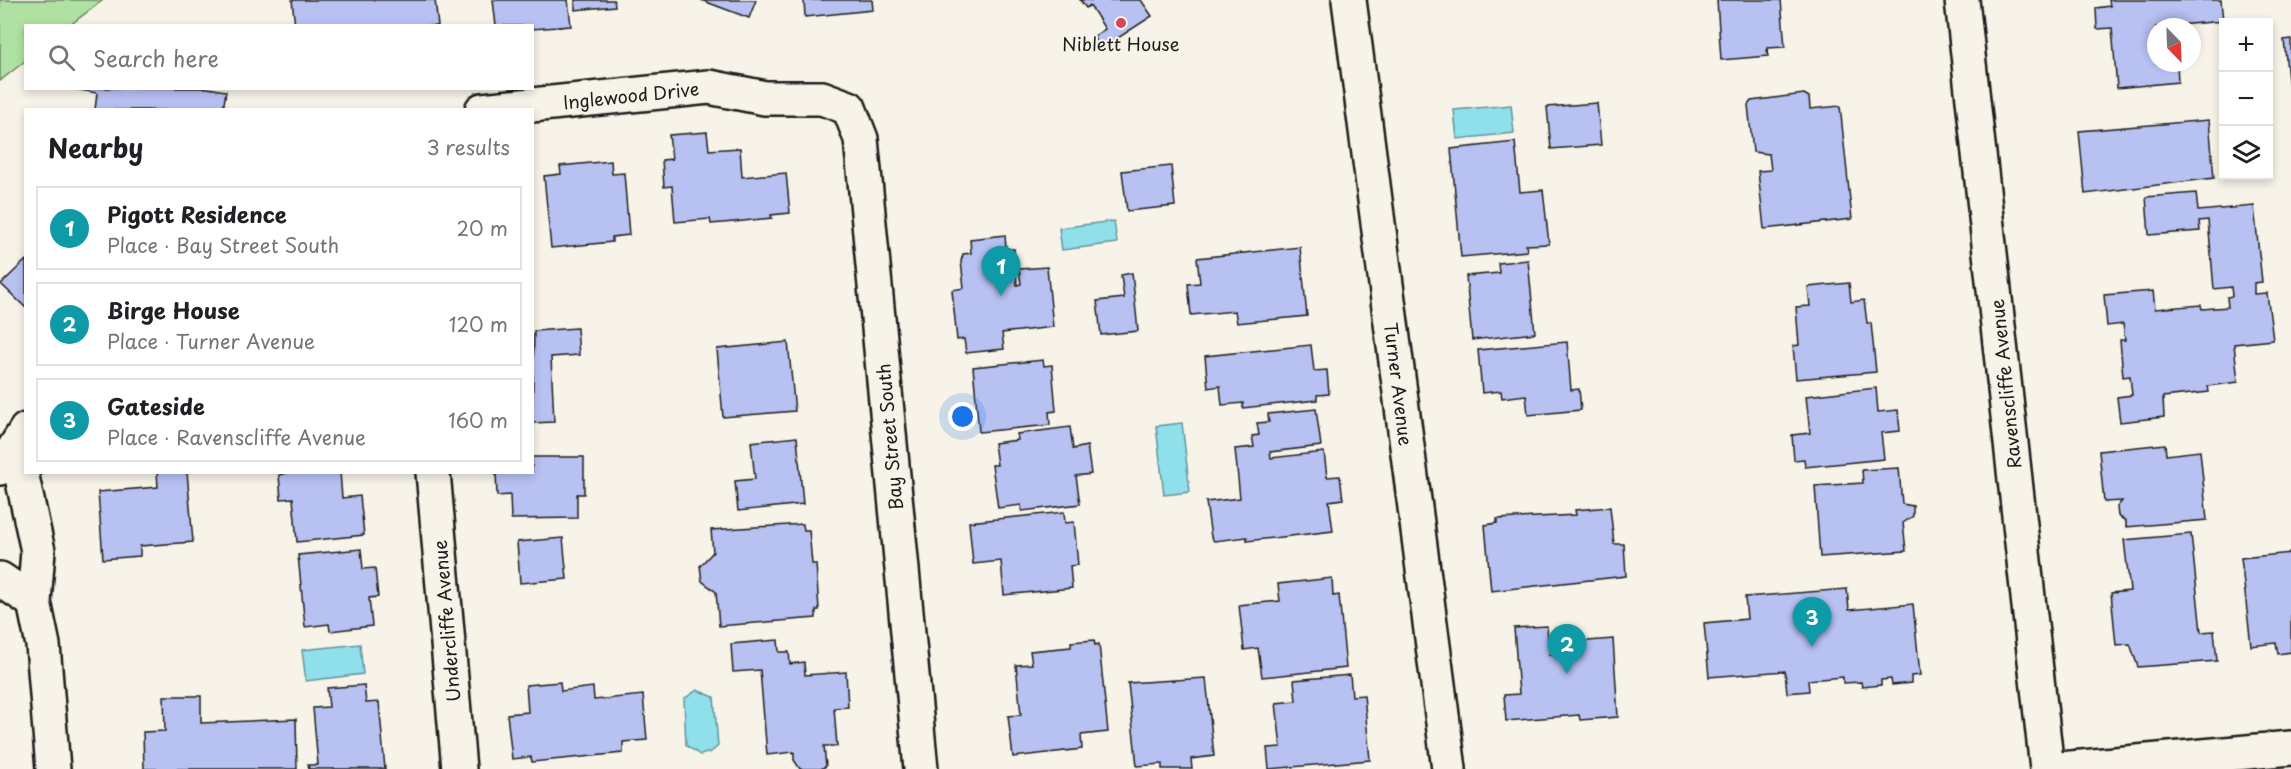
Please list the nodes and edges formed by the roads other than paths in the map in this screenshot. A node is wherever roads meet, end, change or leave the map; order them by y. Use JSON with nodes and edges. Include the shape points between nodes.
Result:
{"nodes":[{"id":1,"x":1349,"y":0,"type":"edge"},
{"id":2,"x":1962,"y":0,"type":"edge"},
{"id":3,"x":502,"y":108,"type":"edge"},
{"id":4,"x":849,"y":108,"type":"joint"},
{"id":5,"x":12,"y":452,"type":"edge"},
{"id":6,"x":433,"y":474,"type":"edge"},
{"id":7,"x":0,"y":579,"type":"edge"},
{"id":8,"x":34,"y":602,"type":"junction"},
{"id":9,"x":2291,"y":748,"type":"edge"},
{"id":10,"x":53,"y":769,"type":"edge"},
{"id":11,"x":459,"y":769,"type":"edge"},
{"id":12,"x":921,"y":769,"type":"edge"},
{"id":13,"x":1449,"y":769,"type":"edge"},
{"id":14,"x":2047,"y":769,"type":"edge"},
{"id":15,"x":2060,"y":769,"type":"edge"}],
"edges":[{"from":1,"to":13,"type":"street","name":"Turner Avenue"},
{"from":2,"to":14,"type":"street","name":"Ravenscliffe Avenue"},
{"from":3,"to":4,"type":"street","name":"Inglewood Drive","via":[[709,87],[765,98],[822,98]]},
{"from":4,"to":12,"type":"street","name":"Bay Street South","via":[[861,139]]},
{"from":5,"to":8,"type":"street","via":[[22,477],[38,550]]},
{"from":6,"to":11,"type":"street","name":"Undercliffe Avenue"},
{"from":7,"to":8,"type":"street"},
{"from":8,"to":10,"type":"street","via":[[43,645]]},
{"from":9,"to":15,"type":"street"}]}
